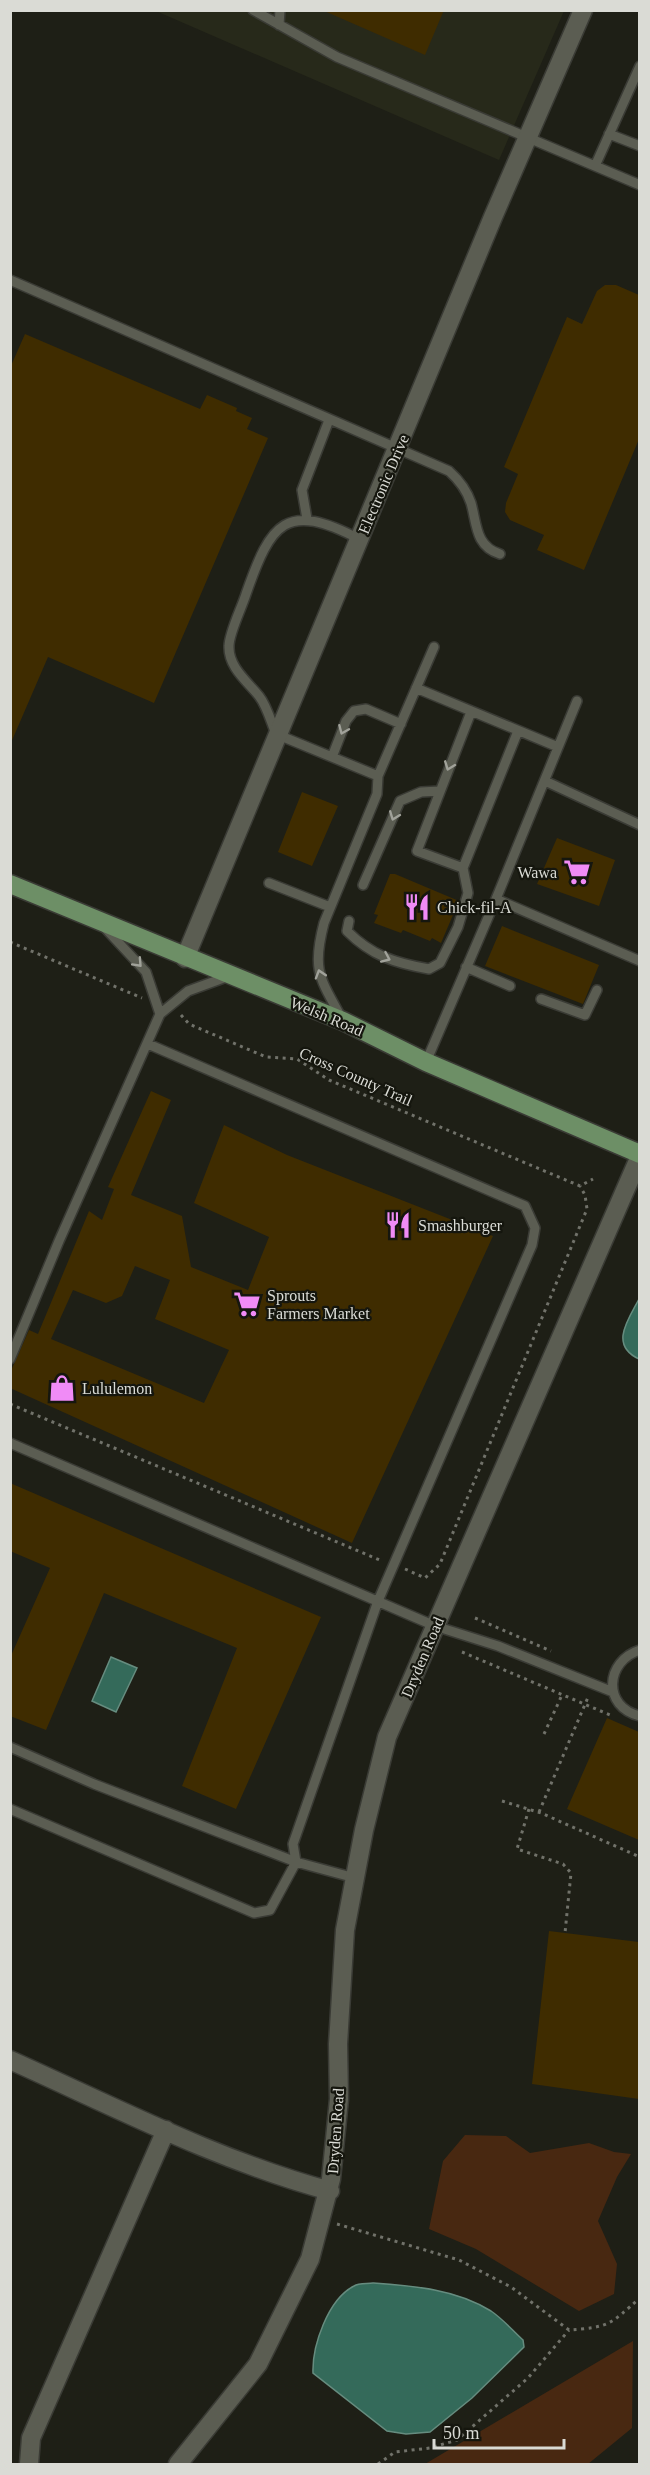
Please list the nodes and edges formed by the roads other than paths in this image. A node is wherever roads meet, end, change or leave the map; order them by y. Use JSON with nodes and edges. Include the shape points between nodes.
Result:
{"nodes":[{"id":1,"x":253,"y":10,"type":"edge"},
{"id":2,"x":280,"y":10,"type":"edge"},
{"id":3,"x":583,"y":10,"type":"edge"},
{"id":4,"x":279,"y":25,"type":"junction"},
{"id":5,"x":639,"y":66,"type":"edge"},
{"id":6,"x":609,"y":134,"type":"junction"},
{"id":7,"x":528,"y":137,"type":"junction"},
{"id":8,"x":639,"y":146,"type":"edge"},
{"id":9,"x":595,"y":166,"type":"junction"},
{"id":10,"x":639,"y":185,"type":"edge"},
{"id":11,"x":10,"y":280,"type":"edge"},
{"id":12,"x":329,"y":420,"type":"junction"},
{"id":13,"x":397,"y":450,"type":"junction"},
{"id":14,"x":307,"y":519,"type":"junction"},
{"id":15,"x":359,"y":539,"type":"junction"},
{"id":16,"x":500,"y":554,"type":"dead end"},
{"id":17,"x":434,"y":647,"type":"dead end"},
{"id":18,"x":416,"y":688,"type":"junction"},
{"id":19,"x":577,"y":701,"type":"dead end"},
{"id":20,"x":471,"y":712,"type":"junction"},
{"id":21,"x":401,"y":724,"type":"junction"},
{"id":22,"x":518,"y":731,"type":"junction"},
{"id":23,"x":276,"y":734,"type":"junction"},
{"id":24,"x":558,"y":747,"type":"junction"},
{"id":25,"x":332,"y":757,"type":"junction"},
{"id":26,"x":378,"y":776,"type":"junction"},
{"id":27,"x":545,"y":781,"type":"junction"},
{"id":28,"x":440,"y":791,"type":"junction"},
{"id":29,"x":639,"y":825,"type":"edge"},
{"id":30,"x":463,"y":868,"type":"junction"},
{"id":31,"x":269,"y":883,"type":"dead end"},
{"id":32,"x":10,"y":884,"type":"edge"},
{"id":33,"x":363,"y":885,"type":"dead end"},
{"id":34,"x":496,"y":899,"type":"junction"},
{"id":35,"x":330,"y":907,"type":"junction"},
{"id":36,"x":349,"y":921,"type":"dead end"},
{"id":37,"x":99,"y":922,"type":"junction"},
{"id":38,"x":185,"y":958,"type":"junction"},
{"id":39,"x":639,"y":961,"type":"edge"},
{"id":40,"x":466,"y":967,"type":"junction"},
{"id":41,"x":230,"y":975,"type":"junction"},
{"id":42,"x":510,"y":986,"type":"dead end"},
{"id":43,"x":597,"y":990,"type":"dead end"},
{"id":44,"x":541,"y":999,"type":"dead end"},
{"id":45,"x":162,"y":1009,"type":"junction"},
{"id":46,"x":343,"y":1021,"type":"junction"},
{"id":47,"x":148,"y":1044,"type":"junction"},
{"id":48,"x":426,"y":1062,"type":"junction"},
{"id":49,"x":639,"y":1155,"type":"edge"},
{"id":50,"x":10,"y":1359,"type":"edge"},
{"id":51,"x":10,"y":1443,"type":"edge"},
{"id":52,"x":378,"y":1601,"type":"junction"},
{"id":53,"x":435,"y":1626,"type":"junction"},
{"id":54,"x":639,"y":1650,"type":"edge"},
{"id":55,"x":613,"y":1692,"type":"junction"},
{"id":56,"x":639,"y":1716,"type":"edge"},
{"id":57,"x":10,"y":1747,"type":"edge"},
{"id":58,"x":10,"y":1809,"type":"edge"},
{"id":59,"x":296,"y":1862,"type":"junction"},
{"id":60,"x":355,"y":1878,"type":"junction"},
{"id":61,"x":10,"y":2060,"type":"edge"},
{"id":62,"x":166,"y":2130,"type":"junction"},
{"id":63,"x":330,"y":2191,"type":"junction"},
{"id":64,"x":29,"y":2464,"type":"edge"},
{"id":65,"x":178,"y":2464,"type":"edge"}],
"edges":[{"from":1,"to":4,"type":"lane"},
{"from":2,"to":4,"type":"lane"},
{"from":3,"to":7,"type":"street","name":"Electronic Drive"},
{"from":4,"to":7,"type":"lane","via":[[337,57]]},
{"from":5,"to":6,"type":"lane"},
{"from":6,"to":8,"type":"lane"},
{"from":6,"to":9,"type":"lane"},
{"from":7,"to":9,"type":"lane"},
{"from":7,"to":13,"type":"street","name":"Electronic Drive"},
{"from":9,"to":10,"type":"lane"},
{"from":11,"to":12,"type":"lane"},
{"from":12,"to":13,"type":"lane"},
{"from":12,"to":14,"type":"lane","via":[[302,490]]},
{"from":13,"to":15,"type":"street","name":"Electronic Drive"},
{"from":13,"to":16,"type":"lane","via":[[439,466],[456,478],[470,502],[478,534],[491,551]]},
{"from":14,"to":15,"type":"lane","via":[[334,526]]},
{"from":14,"to":23,"type":"lane","via":[[287,522],[268,540],[228,646],[239,676],[260,698]]},
{"from":15,"to":23,"type":"street","name":"Electronic Drive"},
{"from":17,"to":18,"type":"lane"},
{"from":18,"to":20,"type":"lane"},
{"from":18,"to":21,"type":"lane"},
{"from":19,"to":24,"type":"lane"},
{"from":20,"to":22,"type":"lane"},
{"from":20,"to":28,"type":"lane","one_way":true},
{"from":21,"to":25,"type":"lane","one_way":true,"via":[[366,710],[354,711]]},
{"from":21,"to":26,"type":"lane"},
{"from":22,"to":24,"type":"lane"},
{"from":22,"to":30,"type":"lane"},
{"from":23,"to":25,"type":"lane"},
{"from":23,"to":38,"type":"street","name":"Electronic Drive"},
{"from":24,"to":27,"type":"lane"},
{"from":25,"to":26,"type":"lane"},
{"from":26,"to":35,"type":"lane","via":[[377,794]]},
{"from":27,"to":29,"type":"lane"},
{"from":27,"to":34,"type":"lane"},
{"from":28,"to":30,"type":"lane","via":[[417,851]]},
{"from":28,"to":33,"type":"lane","one_way":true,"via":[[421,792],[400,801]]},
{"from":36,"to":30,"type":"lane","one_way":true,"via":[[347,931],[364,948],[399,963],[429,969],[440,963],[458,927],[468,893]]},
{"from":31,"to":35,"type":"lane"},
{"from":32,"to":37,"type":"main road","name":"Welsh Road"},
{"from":34,"to":39,"type":"lane"},
{"from":34,"to":40,"type":"lane"},
{"from":46,"to":35,"type":"lane","one_way":true,"via":[[320,979],[317,964],[318,945]]},
{"from":37,"to":38,"type":"main road","name":"Welsh Road"},
{"from":37,"to":45,"type":"lane","one_way":true,"via":[[146,972]]},
{"from":38,"to":41,"type":"main road","name":"Welsh Road"},
{"from":40,"to":42,"type":"lane"},
{"from":40,"to":48,"type":"lane"},
{"from":41,"to":45,"type":"lane","via":[[188,991]]},
{"from":41,"to":46,"type":"main road","name":"Welsh Road"},
{"from":43,"to":44,"type":"lane","via":[[585,1015]]},
{"from":45,"to":47,"type":"lane"},
{"from":46,"to":48,"type":"main road","name":"Welsh Road"},
{"from":47,"to":50,"type":"lane"},
{"from":47,"to":52,"type":"lane","via":[[525,1206],[535,1228],[532,1245]]},
{"from":48,"to":49,"type":"main road","name":"Welsh Road"},
{"from":49,"to":53,"type":"street","name":"Dryden Road"},
{"from":51,"to":52,"type":"lane"},
{"from":52,"to":53,"type":"lane"},
{"from":52,"to":59,"type":"lane","via":[[293,1844]]},
{"from":53,"to":55,"type":"lane","via":[[498,1646]]},
{"from":53,"to":60,"type":"street","name":"Dryden Road","via":[[387,1737]]},
{"from":54,"to":55,"type":"lane","via":[[628,1654],[614,1671]]},
{"from":55,"to":56,"type":"lane","via":[[626,1710]]},
{"from":57,"to":59,"type":"lane"},
{"from":58,"to":59,"type":"lane","via":[[254,1913],[270,1910]]},
{"from":59,"to":60,"type":"lane"},
{"from":60,"to":63,"type":"street","name":"Dryden Road","via":[[345,1930],[339,2099]]},
{"from":61,"to":62,"type":"street"},
{"from":62,"to":63,"type":"street","via":[[288,2180]]},
{"from":62,"to":64,"type":"street","via":[[32,2438]]},
{"from":63,"to":65,"type":"street","name":"Dryden Road","via":[[310,2259],[258,2364]]}]}
